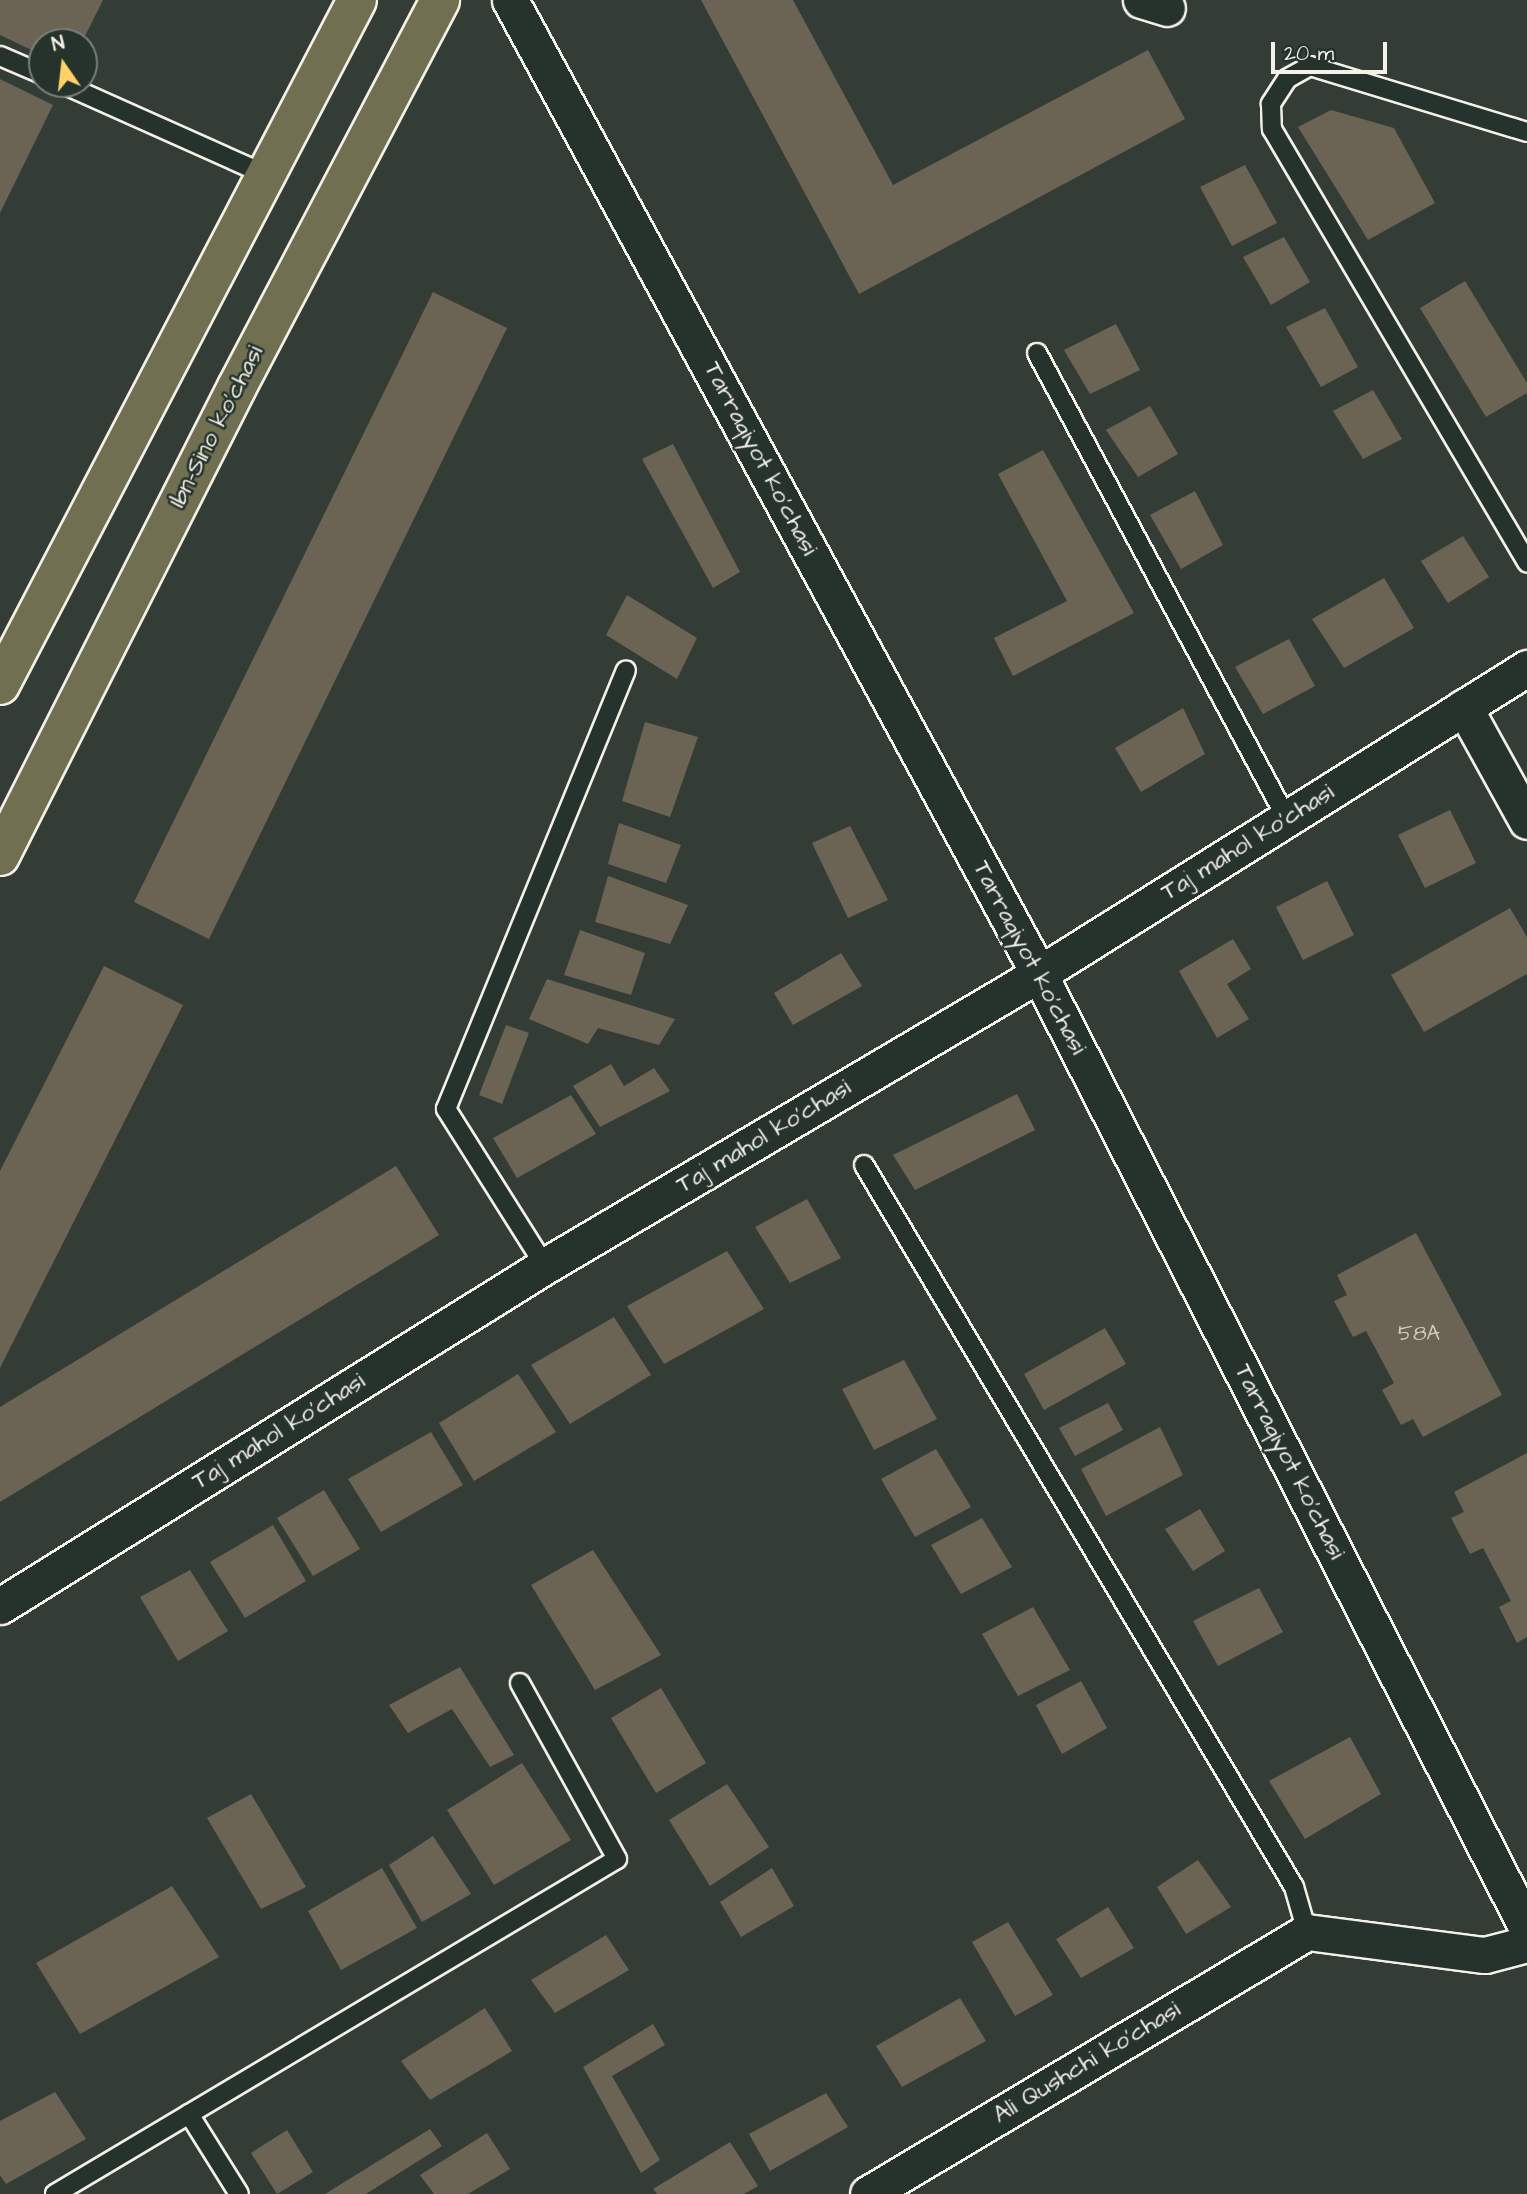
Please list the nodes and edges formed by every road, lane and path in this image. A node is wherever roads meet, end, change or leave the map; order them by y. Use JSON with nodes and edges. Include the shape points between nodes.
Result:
{"nodes":[{"id":1,"x":357,"y":0,"type":"edge"},
{"id":2,"x":440,"y":0,"type":"edge"},
{"id":3,"x":510,"y":0,"type":"edge"},
{"id":4,"x":0,"y":56,"type":"edge"},
{"id":5,"x":28,"y":68,"type":"edge"},
{"id":6,"x":94,"y":98,"type":"edge"},
{"id":7,"x":1527,"y":132,"type":"edge"},
{"id":8,"x":264,"y":174,"type":"junction"},
{"id":9,"x":1037,"y":353,"type":"dead end"},
{"id":10,"x":1527,"y":562,"type":"edge"},
{"id":11,"x":1527,"y":668,"type":"edge"},
{"id":12,"x":626,"y":670,"type":"dead end"},
{"id":13,"x":0,"y":685,"type":"edge"},
{"id":14,"x":1464,"y":707,"type":"junction"},
{"id":15,"x":1287,"y":819,"type":"junction"},
{"id":16,"x":1527,"y":821,"type":"edge"},
{"id":17,"x":0,"y":856,"type":"edge"},
{"id":18,"x":1039,"y":974,"type":"junction"},
{"id":19,"x":864,"y":1165,"type":"dead end"},
{"id":20,"x":545,"y":1266,"type":"junction"},
{"id":21,"x":0,"y":1606,"type":"edge"},
{"id":22,"x":520,"y":1683,"type":"dead end"},
{"id":23,"x":1527,"y":1928,"type":"edge"},
{"id":24,"x":1307,"y":1932,"type":"junction"},
{"id":25,"x":1527,"y":1944,"type":"edge"},
{"id":26,"x":189,"y":2114,"type":"junction"},
{"id":27,"x":55,"y":2194,"type":"edge"},
{"id":28,"x":239,"y":2194,"type":"edge"},
{"id":29,"x":868,"y":2194,"type":"edge"}],
"edges":[{"from":1,"to":8,"type":"main road"},
{"from":2,"to":17,"type":"main road","name":"Ibn-Sino ko'chasi","via":[[237,387]]},
{"from":3,"to":18,"type":"street","name":"Tarraqiyot ko'chasi"},
{"from":4,"to":5,"type":"lane"},
{"from":6,"to":8,"type":"lane"},
{"from":7,"to":10,"type":"lane","via":[[1310,66],[1287,79],[1271,104],[1272,129]]},
{"from":8,"to":13,"type":"main road"},
{"from":9,"to":15,"type":"lane"},
{"from":11,"to":14,"type":"street","name":"Taj mahol ko'chasi"},
{"from":12,"to":20,"type":"lane","via":[[446,1109]]},
{"from":14,"to":15,"type":"street","name":"Taj mahol ko'chasi"},
{"from":14,"to":16,"type":"street"},
{"from":15,"to":18,"type":"street","name":"Taj mahol ko'chasi"},
{"from":18,"to":20,"type":"street","name":"Taj mahol ko'chasi"},
{"from":18,"to":23,"type":"street","name":"Tarraqiyot ko'chasi"},
{"from":19,"to":24,"type":"lane","via":[[1294,1887]]},
{"from":20,"to":21,"type":"street","name":"Taj mahol ko'chasi"},
{"from":22,"to":26,"type":"lane","via":[[617,1859]]},
{"from":24,"to":25,"type":"street","via":[[1485,1955]]},
{"from":24,"to":29,"type":"street","name":"Ali Qushchi ko'chasi"},
{"from":26,"to":27,"type":"lane"},
{"from":26,"to":28,"type":"lane"}]}
